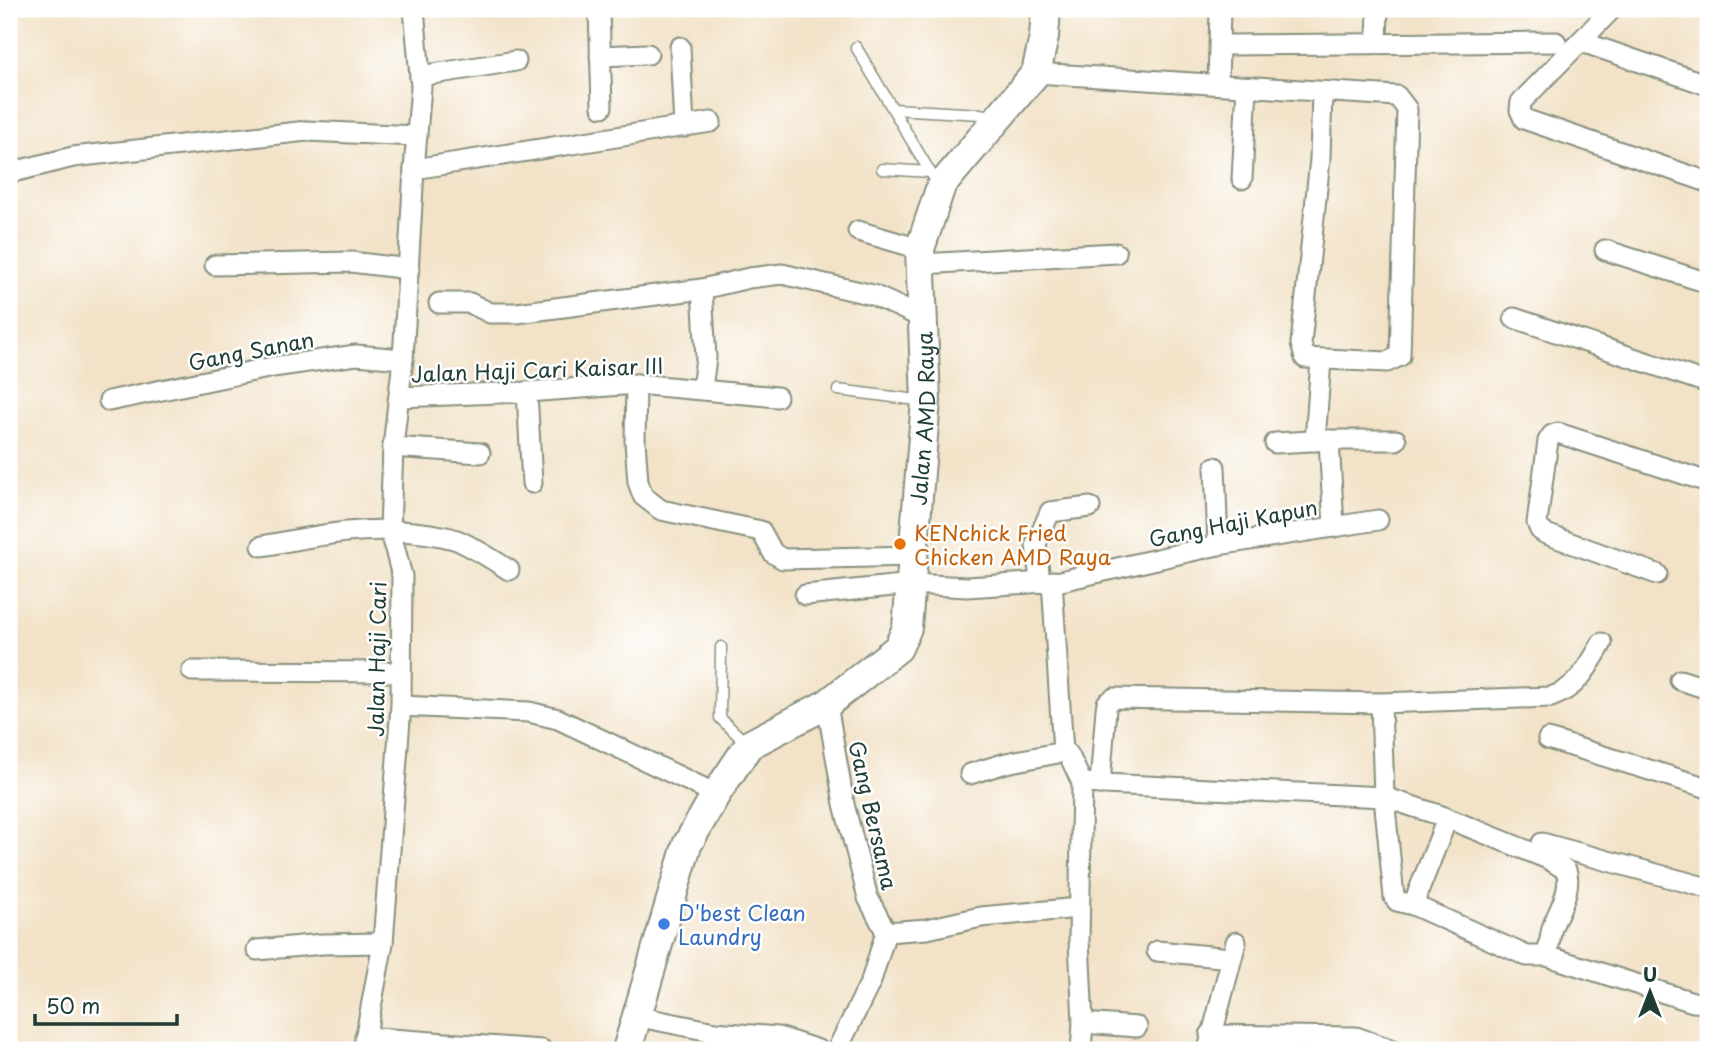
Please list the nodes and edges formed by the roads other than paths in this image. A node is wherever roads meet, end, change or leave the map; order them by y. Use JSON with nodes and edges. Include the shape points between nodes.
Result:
{"nodes":[{"id":1,"x":414,"y":9,"type":"edge"},
{"id":2,"x":599,"y":9,"type":"edge"},
{"id":3,"x":1046,"y":9,"type":"edge"},
{"id":4,"x":1220,"y":9,"type":"edge"},
{"id":5,"x":1378,"y":9,"type":"edge"},
{"id":6,"x":1611,"y":10,"type":"edge"},
{"id":7,"x":1377,"y":42,"type":"junction"},
{"id":8,"x":1556,"y":42,"type":"dead end"},
{"id":9,"x":1582,"y":42,"type":"junction"},
{"id":10,"x":1229,"y":45,"type":"dead end"},
{"id":11,"x":680,"y":47,"type":"dead end"},
{"id":12,"x":856,"y":47,"type":"dead end"},
{"id":13,"x":648,"y":54,"type":"dead end"},
{"id":14,"x":600,"y":56,"type":"junction"},
{"id":15,"x":516,"y":61,"type":"dead end"},
{"id":16,"x":1036,"y":73,"type":"junction"},
{"id":17,"x":420,"y":76,"type":"junction"},
{"id":18,"x":1218,"y":84,"type":"junction"},
{"id":19,"x":1708,"y":85,"type":"edge"},
{"id":20,"x":1247,"y":87,"type":"junction"},
{"id":21,"x":1322,"y":93,"type":"junction"},
{"id":22,"x":603,"y":107,"type":"dead end"},
{"id":23,"x":892,"y":109,"type":"junction"},
{"id":24,"x":998,"y":118,"type":"junction"},
{"id":25,"x":711,"y":122,"type":"dead end"},
{"id":26,"x":684,"y":127,"type":"junction"},
{"id":27,"x":417,"y":136,"type":"junction"},
{"id":28,"x":414,"y":169,"type":"junction"},
{"id":29,"x":882,"y":169,"type":"dead end"},
{"id":30,"x":9,"y":173,"type":"edge"},
{"id":31,"x":1242,"y":178,"type":"dead end"},
{"id":32,"x":935,"y":179,"type":"junction"},
{"id":33,"x":1708,"y":182,"type":"edge"},
{"id":34,"x":858,"y":231,"type":"dead end"},
{"id":35,"x":1605,"y":250,"type":"dead end"},
{"id":36,"x":1116,"y":253,"type":"dead end"},
{"id":37,"x":921,"y":256,"type":"junction"},
{"id":38,"x":215,"y":265,"type":"dead end"},
{"id":39,"x":409,"y":269,"type":"junction"},
{"id":40,"x":1708,"y":283,"type":"edge"},
{"id":41,"x":702,"y":289,"type":"junction"},
{"id":42,"x":439,"y":303,"type":"dead end"},
{"id":43,"x":921,"y":317,"type":"junction"},
{"id":44,"x":1514,"y":318,"type":"dead end"},
{"id":45,"x":403,"y":359,"type":"junction"},
{"id":46,"x":1321,"y":360,"type":"junction"},
{"id":47,"x":1708,"y":383,"type":"edge"},
{"id":48,"x":636,"y":384,"type":"junction"},
{"id":49,"x":702,"y":389,"type":"junction"},
{"id":50,"x":838,"y":390,"type":"dead end"},
{"id":51,"x":527,"y":392,"type":"junction"},
{"id":52,"x":399,"y":397,"type":"junction"},
{"id":53,"x":777,"y":397,"type":"dead end"},
{"id":54,"x":109,"y":401,"type":"dead end"},
{"id":55,"x":926,"y":401,"type":"junction"},
{"id":56,"x":1322,"y":440,"type":"junction"},
{"id":57,"x":1396,"y":440,"type":"dead end"},
{"id":58,"x":1275,"y":443,"type":"dead end"},
{"id":59,"x":393,"y":447,"type":"junction"},
{"id":60,"x":481,"y":453,"type":"dead end"},
{"id":61,"x":1215,"y":467,"type":"dead end"},
{"id":62,"x":1708,"y":482,"type":"edge"},
{"id":63,"x":532,"y":483,"type":"dead end"},
{"id":64,"x":1090,"y":506,"type":"dead end"},
{"id":65,"x":1378,"y":520,"type":"dead end"},
{"id":66,"x":1334,"y":527,"type":"junction"},
{"id":67,"x":390,"y":530,"type":"junction"},
{"id":68,"x":1218,"y":545,"type":"junction"},
{"id":69,"x":262,"y":546,"type":"dead end"},
{"id":70,"x":914,"y":556,"type":"junction"},
{"id":71,"x":509,"y":570,"type":"dead end"},
{"id":72,"x":1657,"y":574,"type":"dead end"},
{"id":73,"x":1046,"y":582,"type":"junction"},
{"id":74,"x":912,"y":584,"type":"junction"},
{"id":75,"x":805,"y":595,"type":"dead end"},
{"id":76,"x":1602,"y":643,"type":"dead end"},
{"id":77,"x":721,"y":647,"type":"dead end"},
{"id":78,"x":192,"y":671,"type":"dead end"},
{"id":79,"x":401,"y":672,"type":"junction"},
{"id":80,"x":1680,"y":680,"type":"dead end"},
{"id":81,"x":1708,"y":689,"type":"edge"},
{"id":82,"x":1381,"y":703,"type":"junction"},
{"id":83,"x":827,"y":704,"type":"junction"},
{"id":84,"x":401,"y":706,"type":"junction"},
{"id":85,"x":1548,"y":738,"type":"dead end"},
{"id":86,"x":749,"y":745,"type":"junction"},
{"id":87,"x":1063,"y":752,"type":"junction"},
{"id":88,"x":970,"y":774,"type":"dead end"},
{"id":89,"x":1091,"y":784,"type":"junction"},
{"id":90,"x":1708,"y":788,"type":"edge"},
{"id":91,"x":716,"y":794,"type":"junction"},
{"id":92,"x":1384,"y":797,"type":"junction"},
{"id":93,"x":1447,"y":819,"type":"junction"},
{"id":94,"x":1542,"y":843,"type":"dead end"},
{"id":95,"x":1708,"y":888,"type":"edge"},
{"id":96,"x":1413,"y":905,"type":"junction"},
{"id":97,"x":1079,"y":908,"type":"junction"},
{"id":98,"x":886,"y":932,"type":"junction"},
{"id":99,"x":383,"y":943,"type":"junction"},
{"id":100,"x":257,"y":950,"type":"dead end"},
{"id":101,"x":1157,"y":951,"type":"dead end"},
{"id":102,"x":1547,"y":956,"type":"junction"},
{"id":103,"x":1708,"y":1003,"type":"edge"},
{"id":104,"x":635,"y":1016,"type":"junction"},
{"id":105,"x":1083,"y":1023,"type":"junction"},
{"id":106,"x":1137,"y":1027,"type":"dead end"},
{"id":107,"x":715,"y":1041,"type":"edge"},
{"id":108,"x":1209,"y":1042,"type":"edge"},
{"id":109,"x":364,"y":1044,"type":"edge"},
{"id":110,"x":777,"y":1044,"type":"edge"},
{"id":111,"x":468,"y":1048,"type":"edge"},
{"id":112,"x":542,"y":1050,"type":"edge"},
{"id":113,"x":627,"y":1050,"type":"edge"},
{"id":114,"x":818,"y":1050,"type":"edge"},
{"id":115,"x":837,"y":1050,"type":"edge"},
{"id":116,"x":1081,"y":1050,"type":"edge"},
{"id":117,"x":1393,"y":1050,"type":"edge"}],
"edges":[{"from":1,"to":17,"type":"street","name":"Jalan Haji Cari"},
{"from":2,"to":14,"type":"street"},
{"from":3,"to":16,"type":"street","name":"Jalan AMD Raya"},
{"from":4,"to":18,"type":"street"},
{"from":5,"to":7,"type":"street"},
{"from":6,"to":9,"type":"street"},
{"from":7,"to":8,"type":"street"},
{"from":7,"to":10,"type":"street"},
{"from":9,"to":19,"type":"street"},
{"from":9,"to":33,"type":"street","via":[[1521,102],[1524,118]]},
{"from":11,"to":26,"type":"street"},
{"from":12,"to":23,"type":"lane"},
{"from":13,"to":14,"type":"street"},
{"from":14,"to":22,"type":"street"},
{"from":15,"to":17,"type":"street"},
{"from":16,"to":18,"type":"street"},
{"from":16,"to":24,"type":"street","name":"Jalan AMD Raya"},
{"from":17,"to":27,"type":"street","name":"Jalan Haji Cari"},
{"from":18,"to":20,"type":"street"},
{"from":20,"to":21,"type":"street"},
{"from":20,"to":31,"type":"street"},
{"from":21,"to":46,"type":"street","via":[[1320,159],[1301,344],[1305,358]]},
{"from":21,"to":46,"type":"street","via":[[1397,96],[1407,109],[1400,356],[1387,362]]},
{"from":23,"to":24,"type":"lane"},
{"from":23,"to":32,"type":"lane"},
{"from":24,"to":32,"type":"street","name":"Jalan AMD Raya"},
{"from":25,"to":26,"type":"street"},
{"from":26,"to":28,"type":"street"},
{"from":27,"to":28,"type":"street","name":"Jalan Haji Cari"},
{"from":27,"to":30,"type":"street","via":[[306,131],[74,157]]},
{"from":28,"to":39,"type":"street","name":"Jalan Haji Cari"},
{"from":29,"to":32,"type":"lane"},
{"from":32,"to":37,"type":"street","name":"Jalan AMD Raya"},
{"from":34,"to":37,"type":"street"},
{"from":35,"to":40,"type":"street"},
{"from":36,"to":37,"type":"street"},
{"from":37,"to":43,"type":"street","name":"Jalan AMD Raya"},
{"from":38,"to":39,"type":"street","via":[[351,262]]},
{"from":39,"to":45,"type":"street","name":"Jalan Haji Cari"},
{"from":41,"to":42,"type":"street","via":[[504,314],[470,303]]},
{"from":41,"to":43,"type":"street","via":[[782,274],[873,295]]},
{"from":41,"to":49,"type":"street","via":[[706,358]]},
{"from":43,"to":55,"type":"street","name":"Jalan AMD Raya"},
{"from":44,"to":47,"type":"street"},
{"from":45,"to":52,"type":"street","name":"Jalan Haji Cari"},
{"from":45,"to":54,"type":"street","name":"Gang Sanan","via":[[356,355]]},
{"from":46,"to":56,"type":"street"},
{"from":48,"to":49,"type":"street","name":"Jalan Haji Cari Kaisar III"},
{"from":48,"to":51,"type":"street","name":"Jalan Haji Cari Kaisar III"},
{"from":48,"to":70,"type":"street","via":[[638,482],[643,496],[661,510],[761,531],[773,553],[783,559]]},
{"from":49,"to":53,"type":"street","name":"Jalan Haji Cari Kaisar III"},
{"from":50,"to":55,"type":"lane"},
{"from":51,"to":52,"type":"street","name":"Jalan Haji Cari Kaisar III"},
{"from":51,"to":63,"type":"street"},
{"from":52,"to":59,"type":"street","name":"Jalan Haji Cari"},
{"from":55,"to":70,"type":"street","name":"Jalan AMD Raya"},
{"from":56,"to":57,"type":"street"},
{"from":56,"to":58,"type":"street"},
{"from":56,"to":66,"type":"street"},
{"from":59,"to":60,"type":"street"},
{"from":59,"to":67,"type":"street","name":"Jalan Haji Cari"},
{"from":61,"to":68,"type":"street"},
{"from":62,"to":72,"type":"street","via":[[1558,433],[1548,441],[1537,523],[1540,530]]},
{"from":64,"to":73,"type":"street","via":[[1050,512],[1037,544]]},
{"from":65,"to":66,"type":"street","name":"Gang Haji Kapun"},
{"from":66,"to":68,"type":"street","name":"Gang Haji Kapun"},
{"from":67,"to":69,"type":"street","via":[[347,530]]},
{"from":67,"to":71,"type":"street","via":[[455,540]]},
{"from":67,"to":79,"type":"street","name":"Jalan Haji Cari","via":[[402,576]]},
{"from":68,"to":73,"type":"street","name":"Gang Haji Kapun"},
{"from":70,"to":74,"type":"street","name":"Jalan AMD Raya"},
{"from":73,"to":74,"type":"street","name":"Gang Haji Kapun","via":[[967,587]]},
{"from":73,"to":87,"type":"street"},
{"from":74,"to":75,"type":"street","name":"Gang Haji Kapun"},
{"from":74,"to":83,"type":"street","name":"Jalan AMD Raya","via":[[907,628],[898,649]]},
{"from":76,"to":82,"type":"street","via":[[1581,678],[1550,697]]},
{"from":77,"to":86,"type":"lane","via":[[720,718]]},
{"from":78,"to":79,"type":"street"},
{"from":79,"to":84,"type":"street","name":"Jalan Haji Cari"},
{"from":80,"to":81,"type":"street"},
{"from":82,"to":89,"type":"street","via":[[1114,698],[1107,703]]},
{"from":82,"to":92,"type":"street"},
{"from":83,"to":86,"type":"street","name":"Jalan AMD Raya"},
{"from":83,"to":98,"type":"street","name":"Gang Bersama","via":[[844,804],[868,898]]},
{"from":84,"to":91,"type":"street","via":[[529,712],[558,719]]},
{"from":84,"to":99,"type":"street","name":"Jalan Haji Cari"},
{"from":85,"to":90,"type":"street"},
{"from":86,"to":91,"type":"street","name":"Jalan AMD Raya"},
{"from":87,"to":88,"type":"street"},
{"from":87,"to":89,"type":"street"},
{"from":89,"to":92,"type":"street"},
{"from":89,"to":97,"type":"street"},
{"from":91,"to":104,"type":"street","name":"Jalan AMD Raya","via":[[687,845]]},
{"from":92,"to":93,"type":"street"},
{"from":92,"to":96,"type":"street","via":[[1394,897]]},
{"from":93,"to":96,"type":"street"},
{"from":93,"to":102,"type":"street","via":[[1566,870],[1566,890]]},
{"from":94,"to":95,"type":"street"},
{"from":96,"to":102,"type":"street","via":[[1527,956]]},
{"from":97,"to":98,"type":"street"},
{"from":97,"to":105,"type":"street"},
{"from":98,"to":115,"type":"street","via":[[871,981]]},
{"from":99,"to":100,"type":"street"},
{"from":99,"to":109,"type":"street","name":"Jalan Haji Cari"},
{"from":101,"to":108,"type":"street","via":[[1233,950]]},
{"from":102,"to":103,"type":"street"},
{"from":104,"to":107,"type":"street"},
{"from":104,"to":113,"type":"street","name":"Jalan AMD Raya"},
{"from":105,"to":106,"type":"street"},
{"from":105,"to":116,"type":"street"},
{"from":107,"to":110,"type":"street"},
{"from":108,"to":117,"type":"street","via":[[1356,1037]]},
{"from":109,"to":111,"type":"street"},
{"from":110,"to":114,"type":"street"},
{"from":111,"to":112,"type":"street"}]}
